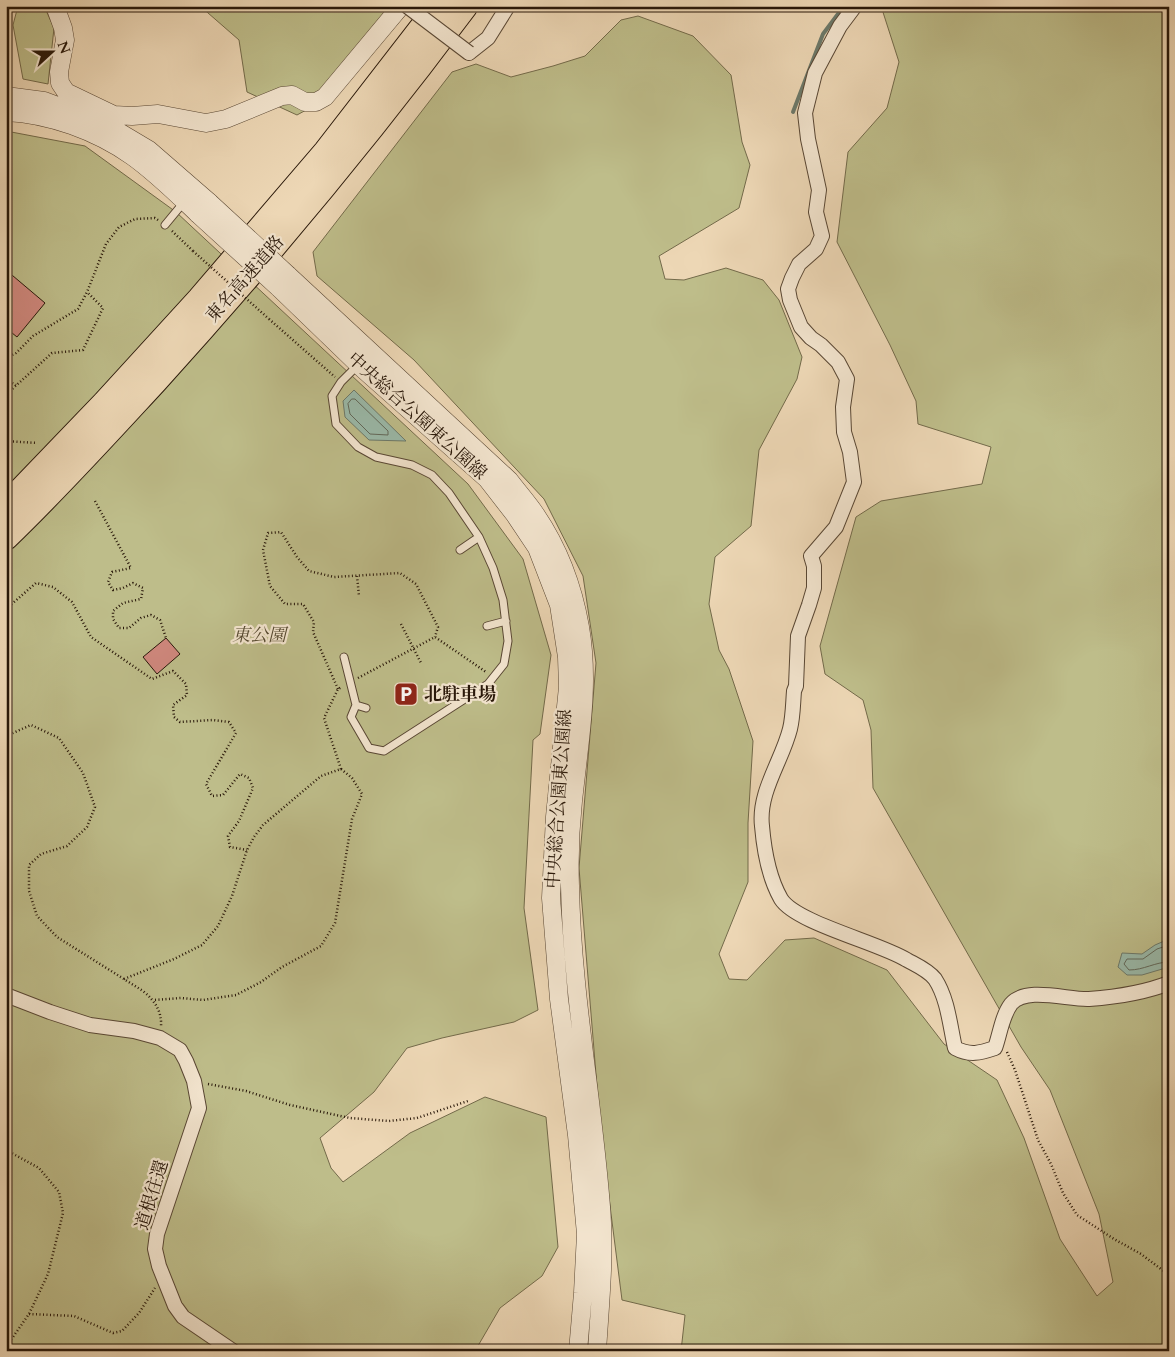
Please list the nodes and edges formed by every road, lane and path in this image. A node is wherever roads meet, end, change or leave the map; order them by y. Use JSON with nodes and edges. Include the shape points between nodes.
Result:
{"nodes":[{"id":1,"x":55,"y":6,"type":"edge"},
{"id":2,"x":401,"y":6,"type":"edge"},
{"id":3,"x":407,"y":6,"type":"edge"},
{"id":4,"x":439,"y":6,"type":"edge"},
{"id":5,"x":465,"y":6,"type":"edge"},
{"id":6,"x":508,"y":6,"type":"edge"},
{"id":7,"x":855,"y":6,"type":"edge"},
{"id":8,"x":6,"y":96,"type":"edge"},
{"id":9,"x":6,"y":112,"type":"edge"},
{"id":10,"x":185,"y":202,"type":"junction"},
{"id":11,"x":204,"y":209,"type":"junction"},
{"id":12,"x":165,"y":225,"type":"junction"},
{"id":13,"x":283,"y":280,"type":"junction"},
{"id":14,"x":87,"y":292,"type":"junction"},
{"id":15,"x":6,"y":358,"type":"edge"},
{"id":16,"x":365,"y":358,"type":"junction"},
{"id":17,"x":6,"y":380,"type":"edge"},
{"id":18,"x":341,"y":382,"type":"junction"},
{"id":19,"x":16,"y":385,"type":"junction"},
{"id":20,"x":6,"y":397,"type":"edge"},
{"id":21,"x":6,"y":440,"type":"edge"},
{"id":22,"x":37,"y":443,"type":"dead end"},
{"id":23,"x":95,"y":501,"type":"dead end"},
{"id":24,"x":6,"y":506,"type":"edge"},
{"id":25,"x":6,"y":537,"type":"edge"},
{"id":26,"x":479,"y":537,"type":"junction"},
{"id":27,"x":460,"y":550,"type":"dead end"},
{"id":28,"x":357,"y":576,"type":"junction"},
{"id":29,"x":360,"y":596,"type":"dead end"},
{"id":30,"x":6,"y":609,"type":"edge"},
{"id":31,"x":506,"y":621,"type":"junction"},
{"id":32,"x":401,"y":624,"type":"dead end"},
{"id":33,"x":487,"y":626,"type":"dead end"},
{"id":34,"x":435,"y":637,"type":"junction"},
{"id":35,"x":166,"y":638,"type":"dead end"},
{"id":36,"x":413,"y":649,"type":"junction"},
{"id":37,"x":344,"y":657,"type":"dead end"},
{"id":38,"x":421,"y":663,"type":"dead end"},
{"id":39,"x":494,"y":677,"type":"junction"},
{"id":40,"x":350,"y":682,"type":"junction"},
{"id":41,"x":338,"y":689,"type":"junction"},
{"id":42,"x":356,"y":705,"type":"junction"},
{"id":43,"x":366,"y":708,"type":"dead end"},
{"id":44,"x":6,"y":736,"type":"edge"},
{"id":45,"x":341,"y":769,"type":"junction"},
{"id":46,"x":247,"y":850,"type":"junction"},
{"id":47,"x":124,"y":979,"type":"junction"},
{"id":48,"x":1169,"y":984,"type":"edge"},
{"id":49,"x":6,"y":995,"type":"edge"},
{"id":50,"x":154,"y":1000,"type":"junction"},
{"id":51,"x":1000,"y":1036,"type":"junction"},
{"id":52,"x":160,"y":1038,"type":"junction"},
{"id":53,"x":194,"y":1082,"type":"junction"},
{"id":54,"x":468,"y":1101,"type":"dead end"},
{"id":55,"x":6,"y":1150,"type":"edge"},
{"id":56,"x":1169,"y":1275,"type":"edge"},
{"id":57,"x":163,"y":1276,"type":"junction"},
{"id":58,"x":29,"y":1314,"type":"junction"},
{"id":59,"x":6,"y":1347,"type":"edge"},
{"id":60,"x":233,"y":1351,"type":"edge"},
{"id":61,"x":578,"y":1351,"type":"edge"},
{"id":62,"x":597,"y":1351,"type":"edge"}],
"edges":[{"from":1,"to":2,"type":"street","via":[[65,40],[59,72],[60,83],[66,92],[114,115],[158,114],[206,123],[226,119],[282,96],[292,95],[305,102],[316,102],[325,97]]},
{"from":3,"to":6,"type":"street","bridge":true,"via":[[469,53],[488,38]]},
{"from":4,"to":24,"type":"highway","name":"東名高速道路","via":[[326,152],[200,299]]},
{"from":5,"to":25,"type":"highway","name":"東名高速道路","via":[[341,167],[216,315]]},
{"from":7,"to":51,"type":"street","via":[[840,26],[815,73],[805,113],[820,190],[816,212],[822,236],[816,249],[799,264],[788,289],[801,327],[838,362],[846,379],[844,432],[854,482],[836,527],[811,556],[814,588],[798,636],[790,728],[764,799],[761,825],[769,871],[782,900],[792,910],[898,954],[926,971],[934,979],[944,1001],[955,1048],[964,1053],[978,1054],[995,1048]]},
{"from":8,"to":11,"type":"street","via":[[44,101],[107,125],[149,150]]},
{"from":9,"to":10,"type":"street","via":[[54,119],[104,139],[143,165]]},
{"from":10,"to":11,"type":"street"},
{"from":10,"to":12,"type":"lane"},
{"from":11,"to":13,"type":"street","bridge":true},
{"from":12,"to":14,"type":"path","via":[[155,218],[135,218],[119,227],[106,244]]},
{"from":12,"to":18,"type":"path","bridge":true},
{"from":13,"to":16,"type":"street"},
{"from":13,"to":16,"type":"street","name":"中央総合公園東公園線","via":[[329,336]]},
{"from":14,"to":15,"type":"path","via":[[78,309],[33,336],[16,354]]},
{"from":14,"to":19,"type":"path","via":[[103,308],[83,350],[52,353]]},
{"from":16,"to":18,"type":"lane"},
{"from":16,"to":61,"type":"street","name":"中央総合公園東公園線","via":[[487,479],[537,548],[559,605],[568,687],[555,817],[551,898],[559,999],[586,1234]]},
{"from":16,"to":62,"type":"street","via":[[509,480],[537,515],[570,582],[580,629],[585,685],[573,803],[570,885],[574,959],[601,1209],[602,1285]]},
{"from":17,"to":19,"type":"path"},
{"from":18,"to":26,"type":"lane","via":[[332,396],[336,424],[358,447],[376,457],[412,465],[432,475],[449,493]]},
{"from":19,"to":20,"type":"path"},
{"from":21,"to":22,"type":"path"},
{"from":23,"to":35,"type":"path","via":[[130,568],[112,572],[108,582],[113,590],[133,583],[143,588],[141,599],[123,603],[114,611],[113,619],[119,628],[129,628],[141,618],[151,615],[160,620]]},
{"from":26,"to":27,"type":"lane"},
{"from":26,"to":31,"type":"lane","via":[[503,600]]},
{"from":28,"to":29,"type":"path"},
{"from":28,"to":34,"type":"path","via":[[400,573],[416,584],[438,627]]},
{"from":28,"to":41,"type":"path","via":[[334,577],[309,571],[282,532],[268,533],[263,550],[270,586],[285,604],[303,604],[314,622],[312,632]]},
{"from":30,"to":46,"type":"path","via":[[36,583],[53,587],[72,602],[91,636],[152,679],[173,671],[186,684],[187,695],[173,706],[174,717],[180,722],[229,722],[236,733],[206,784],[212,796],[223,795],[240,774],[249,778],[253,788],[240,820],[228,836],[230,847]]},
{"from":31,"to":33,"type":"lane"},
{"from":31,"to":39,"type":"lane","via":[[508,641],[504,664]]},
{"from":32,"to":36,"type":"path"},
{"from":34,"to":36,"type":"path"},
{"from":34,"to":39,"type":"path"},
{"from":36,"to":38,"type":"path"},
{"from":36,"to":40,"type":"path"},
{"from":37,"to":40,"type":"lane"},
{"from":39,"to":42,"type":"lane","via":[[384,751],[369,748],[351,717]]},
{"from":40,"to":41,"type":"path"},
{"from":40,"to":42,"type":"lane"},
{"from":41,"to":45,"type":"path","via":[[324,718]]},
{"from":42,"to":43,"type":"lane"},
{"from":44,"to":47,"type":"path","via":[[31,725],[59,738],[83,773],[95,807],[87,827],[67,846],[40,854],[29,864],[29,891],[38,916],[57,937]]},
{"from":45,"to":46,"type":"path","via":[[321,776],[264,824]]},
{"from":45,"to":50,"type":"path","via":[[352,778],[362,794],[352,820],[335,923],[321,946],[236,995],[203,1000]]},
{"from":46,"to":47,"type":"path","via":[[222,918],[202,946]]},
{"from":47,"to":50,"type":"path"},
{"from":48,"to":51,"type":"street","via":[[1120,996],[1087,999],[1042,995],[1020,997],[1011,1005]]},
{"from":49,"to":52,"type":"street","via":[[90,1025]]},
{"from":50,"to":52,"type":"path","via":[[161,1018]]},
{"from":51,"to":56,"type":"path","via":[[1038,1140],[1063,1193],[1078,1214]]},
{"from":52,"to":53,"type":"street","name":"道根往還","via":[[180,1050]]},
{"from":53,"to":54,"type":"path","via":[[246,1091],[350,1118],[389,1121],[417,1118]]},
{"from":53,"to":57,"type":"street","name":"道根往還","via":[[200,1108],[157,1234],[156,1249]]},
{"from":55,"to":58,"type":"path","via":[[39,1168],[59,1192],[63,1214],[48,1274]]},
{"from":57,"to":58,"type":"path","via":[[139,1313],[122,1331],[113,1333],[74,1316]]},
{"from":57,"to":60,"type":"street","name":"道根往還","via":[[183,1317]]},
{"from":58,"to":59,"type":"path"}]}
